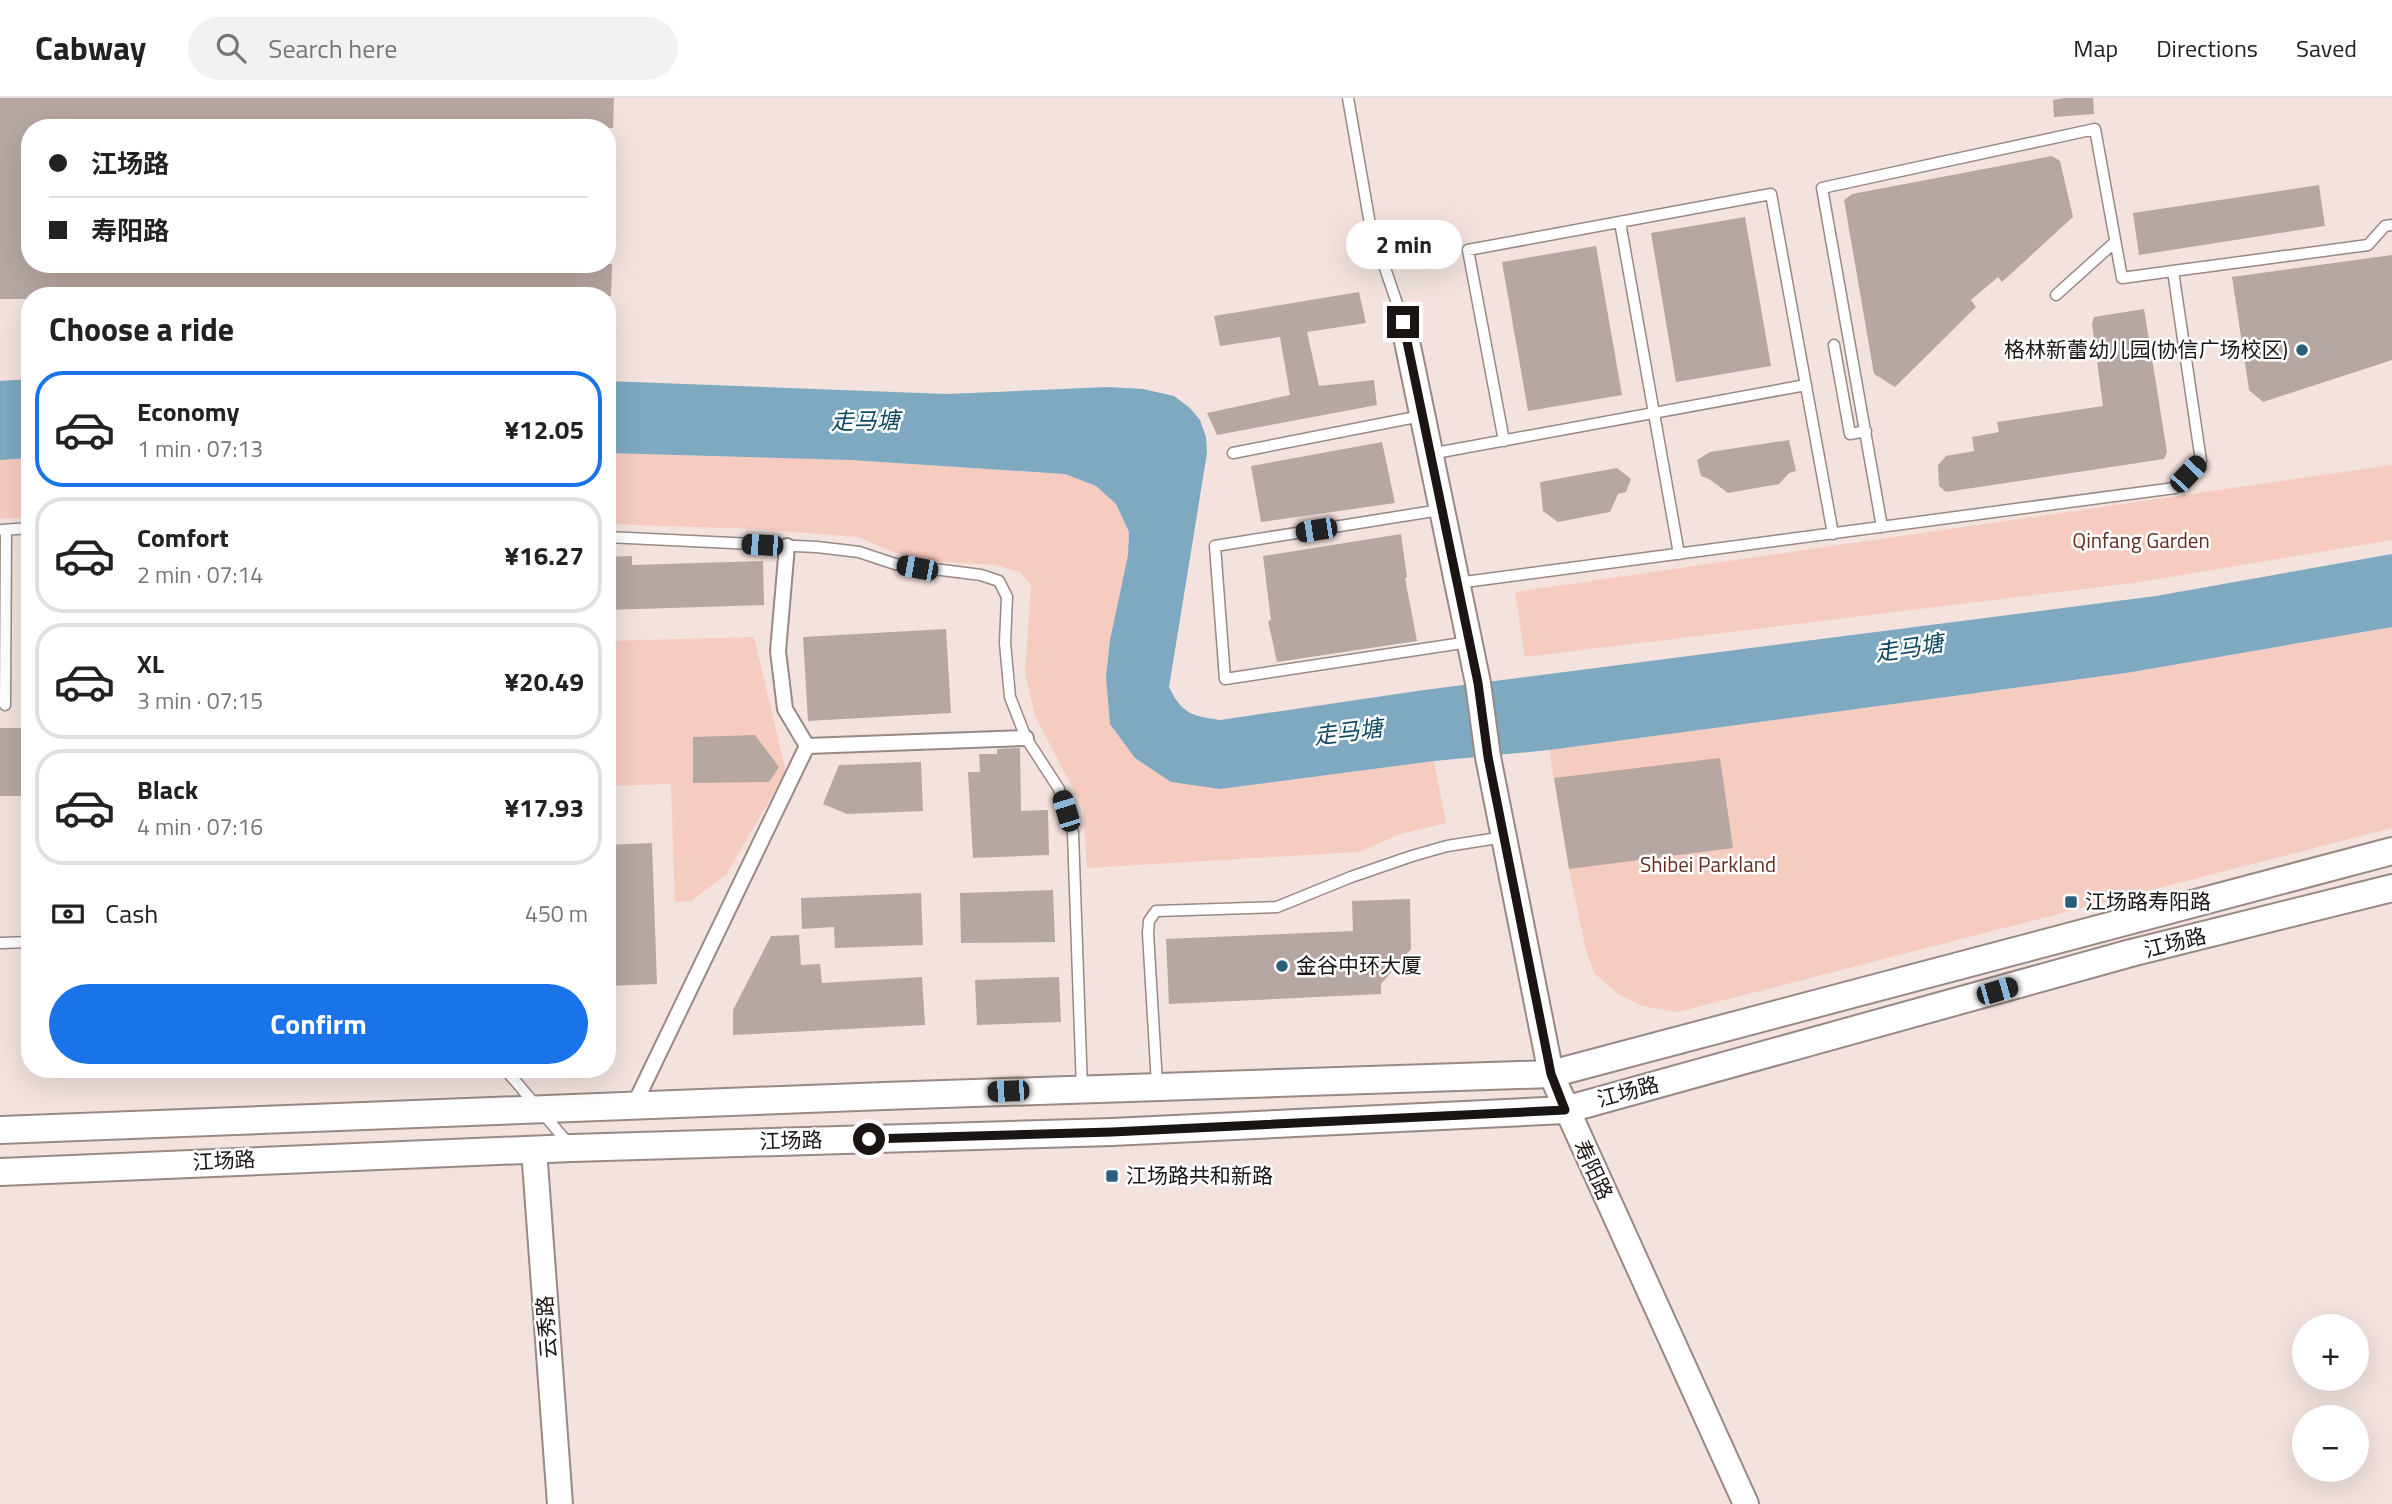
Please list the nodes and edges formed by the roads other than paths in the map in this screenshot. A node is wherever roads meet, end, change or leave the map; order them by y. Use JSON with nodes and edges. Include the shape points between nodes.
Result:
{"nodes":[{"id":1,"x":1348,"y":98,"type":"edge"},
{"id":2,"x":1620,"y":222,"type":"junction"},
{"id":3,"x":2392,"y":225,"type":"edge"},
{"id":4,"x":2115,"y":242,"type":"junction"},
{"id":5,"x":2173,"y":271,"type":"junction"},
{"id":6,"x":2056,"y":295,"type":"dead end"},
{"id":7,"x":1403,"y":322,"type":"joint"},
{"id":8,"x":1835,"y":345,"type":"dead end"},
{"id":9,"x":1806,"y":385,"type":"junction"},
{"id":10,"x":1654,"y":413,"type":"junction"},
{"id":11,"x":1422,"y":415,"type":"junction"},
{"id":12,"x":1866,"y":431,"type":"junction"},
{"id":13,"x":1504,"y":441,"type":"junction"},
{"id":14,"x":1233,"y":453,"type":"dead end"},
{"id":15,"x":1430,"y":454,"type":"junction"},
{"id":16,"x":1441,"y":510,"type":"junction"},
{"id":17,"x":1882,"y":527,"type":"junction"},
{"id":18,"x":21,"y":529,"type":"edge"},
{"id":19,"x":3,"y":530,"type":"edge"},
{"id":20,"x":1833,"y":534,"type":"junction"},
{"id":21,"x":616,"y":537,"type":"edge"},
{"id":22,"x":787,"y":546,"type":"junction"},
{"id":23,"x":1679,"y":554,"type":"junction"},
{"id":24,"x":1456,"y":583,"type":"junction"},
{"id":25,"x":1469,"y":642,"type":"junction"},
{"id":26,"x":5,"y":705,"type":"dead end"},
{"id":27,"x":1026,"y":738,"type":"junction"},
{"id":28,"x":807,"y":746,"type":"junction"},
{"id":29,"x":1504,"y":837,"type":"junction"},
{"id":30,"x":2392,"y":850,"type":"edge"},
{"id":31,"x":2392,"y":888,"type":"edge"},
{"id":32,"x":21,"y":942,"type":"edge"},
{"id":33,"x":1,"y":943,"type":"edge"},
{"id":34,"x":1551,"y":1074,"type":"junction"},
{"id":35,"x":513,"y":1078,"type":"edge"},
{"id":36,"x":1157,"y":1086,"type":"junction"},
{"id":37,"x":1082,"y":1089,"type":"junction"},
{"id":38,"x":634,"y":1105,"type":"junction"},
{"id":39,"x":540,"y":1109,"type":"junction"},
{"id":40,"x":1565,"y":1110,"type":"junction"},
{"id":41,"x":0,"y":1130,"type":"edge"},
{"id":42,"x":572,"y":1148,"type":"junction"},
{"id":43,"x":534,"y":1149,"type":"junction"},
{"id":44,"x":0,"y":1172,"type":"edge"},
{"id":45,"x":561,"y":1504,"type":"edge"},
{"id":46,"x":1746,"y":1504,"type":"edge"}],
"edges":[{"from":1,"to":7,"type":"lane","via":[[1370,224]]},
{"from":2,"to":9,"type":"lane","via":[[1771,194]]},
{"from":2,"to":10,"type":"lane"},
{"from":2,"to":13,"type":"lane","via":[[1468,250]]},
{"from":3,"to":5,"type":"lane","via":[[2385,226],[2368,245]]},
{"from":4,"to":5,"type":"lane","via":[[2122,278]]},
{"from":4,"to":6,"type":"lane"},
{"from":4,"to":12,"type":"lane","via":[[2095,129],[1822,188]]},
{"from":5,"to":17,"type":"lane","via":[[2201,461],[2175,488]]},
{"from":7,"to":11,"type":"street","name":"寿阳路"},
{"from":8,"to":12,"type":"lane","via":[[1850,434]]},
{"from":9,"to":10,"type":"lane"},
{"from":9,"to":20,"type":"lane"},
{"from":10,"to":13,"type":"lane"},
{"from":10,"to":23,"type":"lane"},
{"from":11,"to":14,"type":"lane"},
{"from":11,"to":15,"type":"street","name":"寿阳路"},
{"from":12,"to":17,"type":"lane"},
{"from":13,"to":15,"type":"lane"},
{"from":15,"to":16,"type":"street","name":"寿阳路"},
{"from":16,"to":24,"type":"street","name":"寿阳路"},
{"from":16,"to":25,"type":"lane","via":[[1215,546],[1225,679]]},
{"from":17,"to":20,"type":"lane"},
{"from":18,"to":19,"type":"lane"},
{"from":19,"to":26,"type":"lane"},
{"from":20,"to":23,"type":"lane"},
{"from":21,"to":22,"type":"lane"},
{"from":22,"to":27,"type":"lane","via":[[859,552],[895,564],[999,581],[1007,597],[1010,697]]},
{"from":22,"to":28,"type":"street","via":[[778,652],[785,709]]},
{"from":23,"to":24,"type":"lane"},
{"from":24,"to":25,"type":"street","name":"寿阳路"},
{"from":25,"to":29,"type":"street","name":"寿阳路"},
{"from":27,"to":28,"type":"street"},
{"from":27,"to":37,"type":"lane","via":[[1059,789],[1073,833]]},
{"from":28,"to":38,"type":"street"},
{"from":29,"to":34,"type":"street","name":"寿阳路"},
{"from":29,"to":36,"type":"lane","via":[[1412,856],[1277,907],[1156,911],[1149,921],[1149,933]]},
{"from":30,"to":34,"type":"main road","name":"江场路"},
{"from":31,"to":40,"type":"main road","name":"江场路","via":[[2132,953]]},
{"from":32,"to":33,"type":"lane"},
{"from":34,"to":36,"type":"main road","name":"江场路"},
{"from":34,"to":40,"type":"street","name":"寿阳路"},
{"from":35,"to":39,"type":"lane"},
{"from":36,"to":37,"type":"main road","name":"江场路"},
{"from":37,"to":38,"type":"main road","name":"江场路"},
{"from":38,"to":39,"type":"main road","name":"江场路"},
{"from":39,"to":41,"type":"main road","name":"江场路"},
{"from":39,"to":42,"type":"lane"},
{"from":40,"to":42,"type":"main road","name":"江场路","via":[[1112,1132]]},
{"from":40,"to":46,"type":"street","name":"寿阳路"},
{"from":42,"to":43,"type":"main road","name":"江场路"},
{"from":43,"to":44,"type":"main road","name":"江场路"},
{"from":43,"to":45,"type":"street","name":"云秀路"}]}
